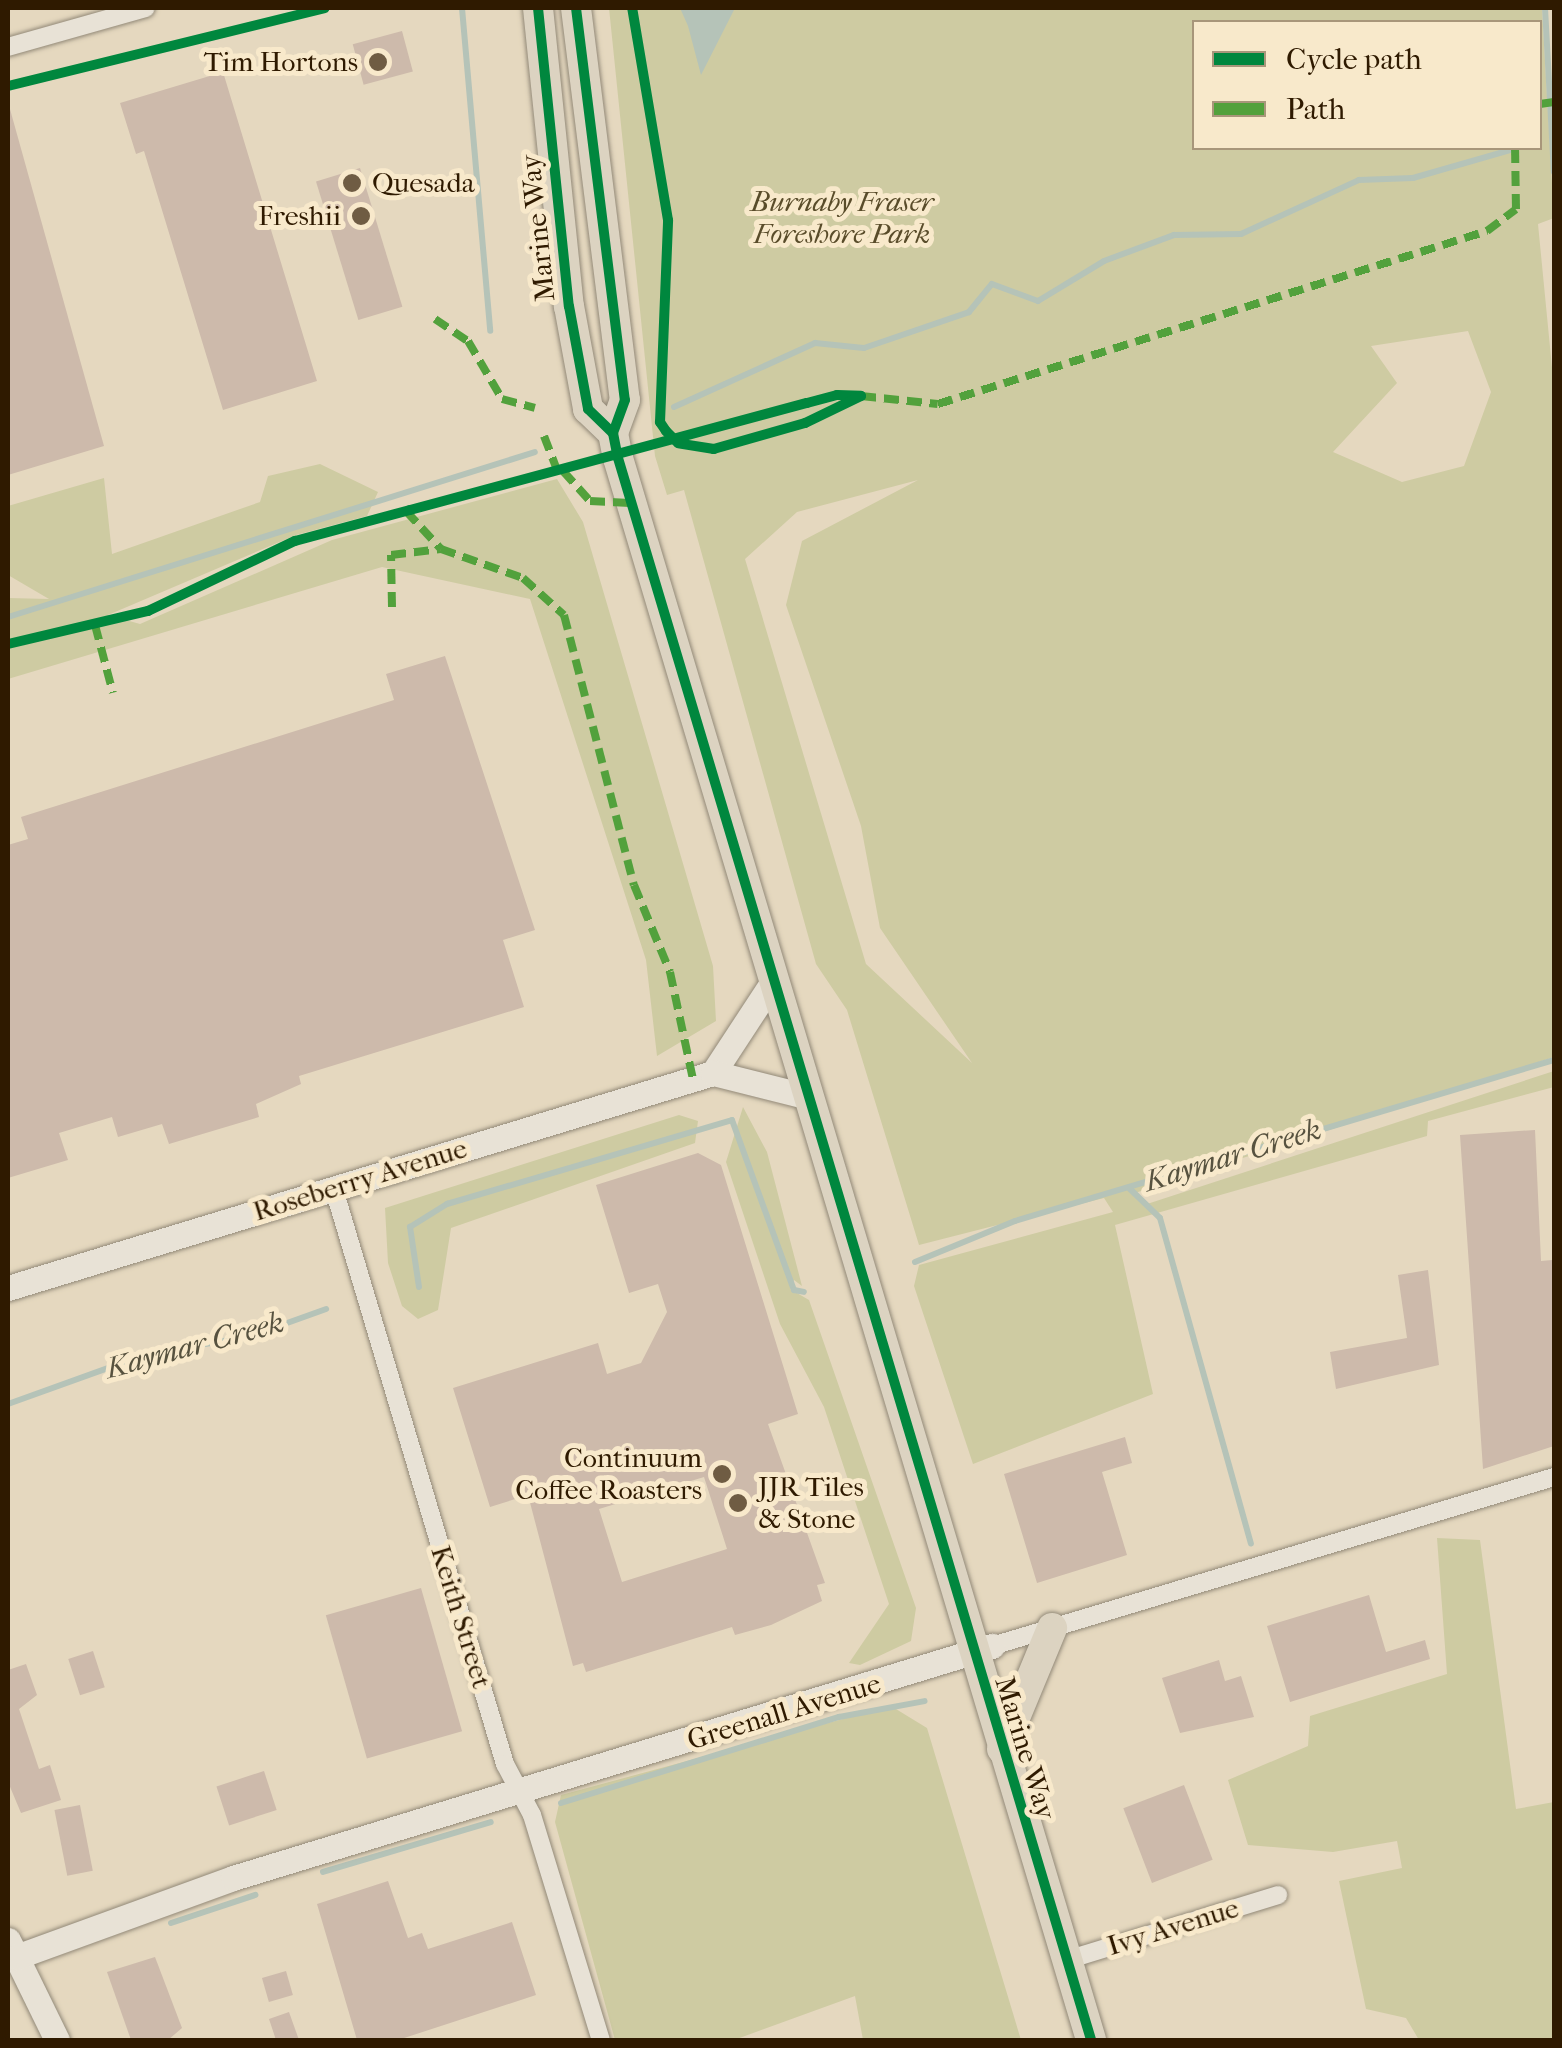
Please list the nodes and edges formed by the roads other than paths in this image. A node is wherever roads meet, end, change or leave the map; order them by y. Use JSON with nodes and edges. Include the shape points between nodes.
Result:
{"nodes":[{"id":1,"x":146,"y":8,"type":"edge"},
{"id":2,"x":576,"y":8,"type":"edge"},
{"id":3,"x":536,"y":11,"type":"edge"},
{"id":4,"x":8,"y":46,"type":"edge"},
{"id":5,"x":612,"y":433,"type":"junction"},
{"id":6,"x":770,"y":986,"type":"junction"},
{"id":7,"x":713,"y":1073,"type":"junction"},
{"id":8,"x":802,"y":1095,"type":"junction"},
{"id":9,"x":334,"y":1189,"type":"junction"},
{"id":10,"x":8,"y":1288,"type":"edge"},
{"id":11,"x":1554,"y":1477,"type":"edge"},
{"id":12,"x":1052,"y":1628,"type":"junction"},
{"id":13,"x":982,"y":1650,"type":"junction"},
{"id":14,"x":1002,"y":1749,"type":"junction"},
{"id":15,"x":520,"y":1793,"type":"junction"},
{"id":16,"x":1278,"y":1894,"type":"dead end"},
{"id":17,"x":12,"y":1949,"type":"edge"},
{"id":18,"x":1066,"y":1960,"type":"junction"},
{"id":19,"x":56,"y":2040,"type":"edge"},
{"id":20,"x":601,"y":2040,"type":"edge"},
{"id":21,"x":1091,"y":2040,"type":"edge"}],
"edges":[{"from":1,"to":4,"type":"street"},
{"from":2,"to":5,"type":"main road","name":"Marine Way","via":[[625,400]]},
{"from":3,"to":5,"type":"main road","name":"Marine Way","via":[[569,306],[588,409]]},
{"from":5,"to":6,"type":"main road","name":"Marine Way"},
{"from":6,"to":7,"type":"street"},
{"from":6,"to":8,"type":"main road","name":"Marine Way"},
{"from":7,"to":8,"type":"street"},
{"from":7,"to":9,"type":"street","name":"Roseberry Avenue"},
{"from":8,"to":13,"type":"main road","name":"Marine Way"},
{"from":9,"to":10,"type":"street","name":"Roseberry Avenue"},
{"from":9,"to":15,"type":"street","name":"Keith Street"},
{"from":11,"to":12,"type":"street","name":"Greenall Avenue"},
{"from":12,"to":13,"type":"street","name":"Greenall Avenue"},
{"from":12,"to":14,"type":"main road"},
{"from":13,"to":14,"type":"main road","name":"Marine Way"},
{"from":13,"to":15,"type":"street","name":"Greenall Avenue"},
{"from":14,"to":18,"type":"main road","name":"Marine Way"},
{"from":15,"to":17,"type":"street","name":"Greenall Avenue"},
{"from":15,"to":20,"type":"street","name":"Keith Street"},
{"from":16,"to":18,"type":"street","name":"Ivy Avenue"},
{"from":17,"to":19,"type":"street"},
{"from":18,"to":21,"type":"main road","name":"Marine Way"}]}
